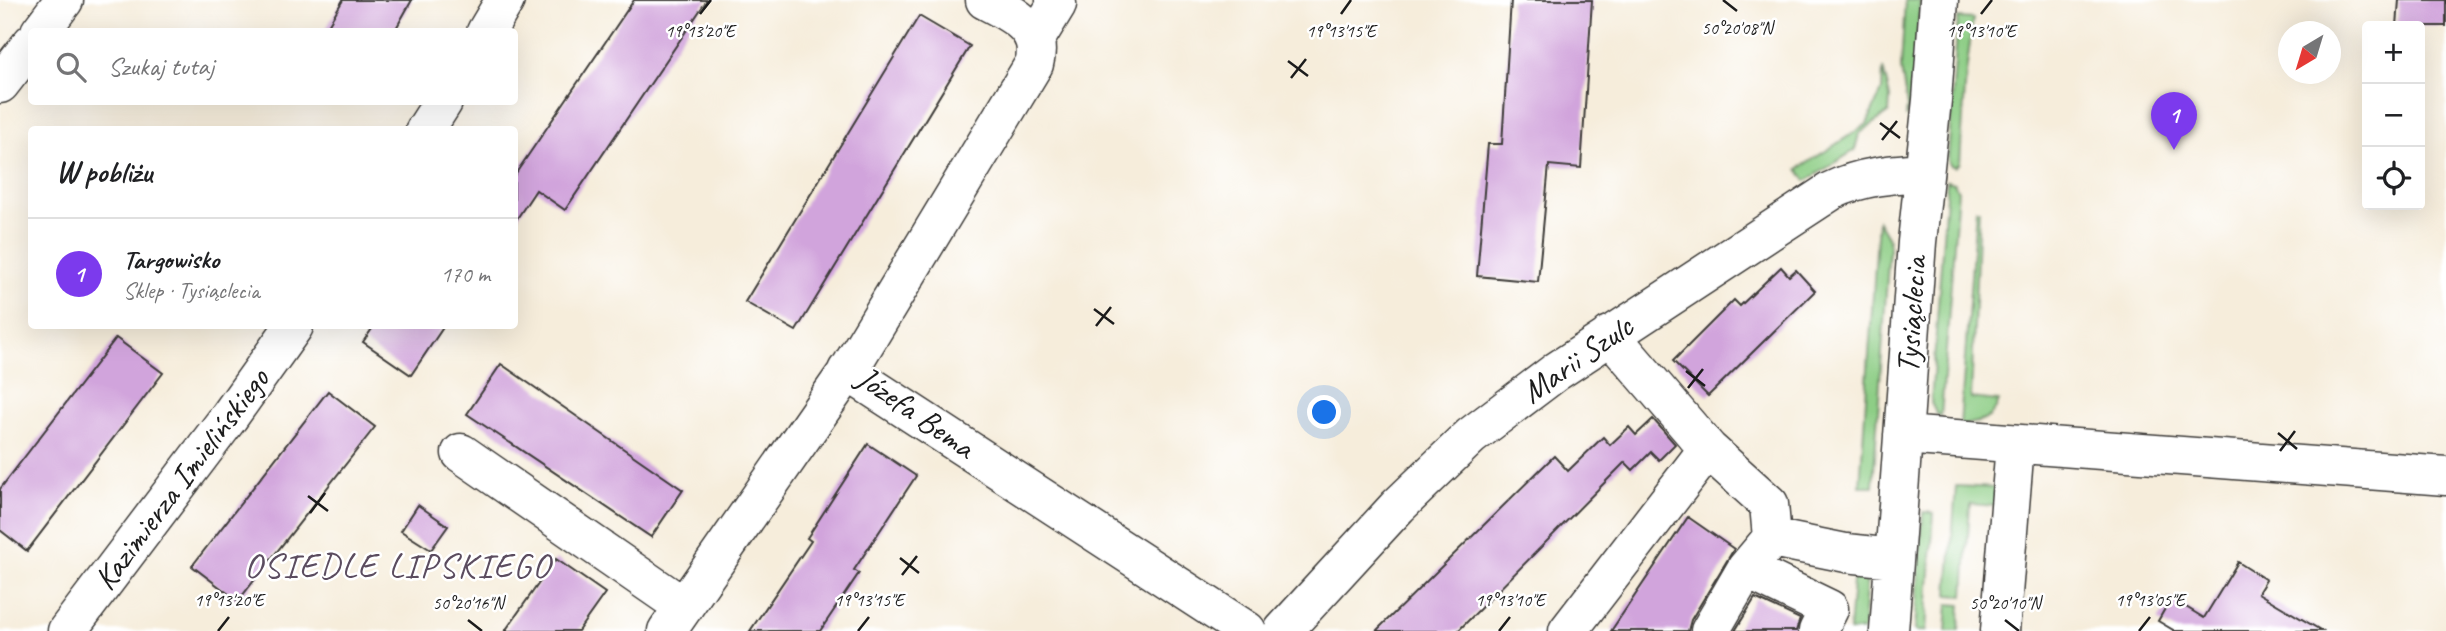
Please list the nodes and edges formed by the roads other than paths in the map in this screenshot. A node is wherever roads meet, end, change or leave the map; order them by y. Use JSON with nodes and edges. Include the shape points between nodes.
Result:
{"nodes":[{"id":1,"x":64,"y":0,"type":"edge"},
{"id":2,"x":505,"y":0,"type":"edge"},
{"id":3,"x":985,"y":0,"type":"edge"},
{"id":4,"x":1055,"y":0,"type":"edge"},
{"id":5,"x":1940,"y":0,"type":"edge"},
{"id":6,"x":43,"y":28,"type":"edge"},
{"id":7,"x":488,"y":28,"type":"edge"},
{"id":8,"x":1035,"y":40,"type":"junction"},
{"id":9,"x":28,"y":48,"type":"edge"},
{"id":10,"x":0,"y":84,"type":"edge"},
{"id":11,"x":441,"y":105,"type":"edge"},
{"id":12,"x":428,"y":126,"type":"edge"},
{"id":13,"x":1924,"y":172,"type":"junction"},
{"id":14,"x":292,"y":329,"type":"edge"},
{"id":15,"x":1610,"y":335,"type":"junction"},
{"id":16,"x":847,"y":372,"type":"junction"},
{"id":17,"x":1903,"y":435,"type":"junction"},
{"id":18,"x":2015,"y":444,"type":"junction"},
{"id":19,"x":1708,"y":449,"type":"junction"},
{"id":20,"x":461,"y":453,"type":"dead end"},
{"id":21,"x":2446,"y":476,"type":"edge"},
{"id":22,"x":1772,"y":538,"type":"junction"},
{"id":23,"x":1894,"y":558,"type":"junction"},
{"id":24,"x":1746,"y":569,"type":"junction"},
{"id":25,"x":676,"y":619,"type":"edge"},
{"id":26,"x":67,"y":631,"type":"edge"},
{"id":27,"x":1247,"y":631,"type":"edge"},
{"id":28,"x":1283,"y":631,"type":"edge"},
{"id":29,"x":1567,"y":631,"type":"edge"},
{"id":30,"x":1710,"y":631,"type":"edge"},
{"id":31,"x":1818,"y":631,"type":"edge"},
{"id":32,"x":1889,"y":631,"type":"edge"},
{"id":33,"x":2000,"y":631,"type":"edge"}],
"edges":[{"from":1,"to":6,"type":"street"},
{"from":2,"to":7,"type":"street"},
{"from":3,"to":8,"type":"street","via":[[1017,17]]},
{"from":4,"to":8,"type":"street","name":"Józefa Bema"},
{"from":5,"to":13,"type":"street","name":"Tysiąclecia"},
{"from":8,"to":16,"type":"street","name":"Józefa Bema","via":[[1034,64]]},
{"from":9,"to":10,"type":"street"},
{"from":11,"to":12,"type":"street"},
{"from":13,"to":15,"type":"street","name":"Marii Szulc","via":[[1870,177],[1841,186]]},
{"from":13,"to":17,"type":"street","name":"Tysiąclecia"},
{"from":14,"to":26,"type":"street","name":"Kazimierza Imielińskiego"},
{"from":15,"to":19,"type":"street"},
{"from":15,"to":28,"type":"street","name":"Marii Szulc","via":[[1512,404],[1432,471]]},
{"from":16,"to":25,"type":"street"},
{"from":16,"to":27,"type":"street","name":"Józefa Bema"},
{"from":17,"to":18,"type":"street"},
{"from":17,"to":23,"type":"street","name":"Tysiąclecia"},
{"from":18,"to":21,"type":"street"},
{"from":18,"to":33,"type":"street"},
{"from":19,"to":22,"type":"street","via":[[1769,504]]},
{"from":19,"to":29,"type":"street"},
{"from":20,"to":25,"type":"street"},
{"from":22,"to":23,"type":"street"},
{"from":22,"to":24,"type":"street"},
{"from":23,"to":32,"type":"street","name":"Tysiąclecia"},
{"from":24,"to":30,"type":"street"},
{"from":24,"to":31,"type":"street","via":[[1829,609]]}]}
